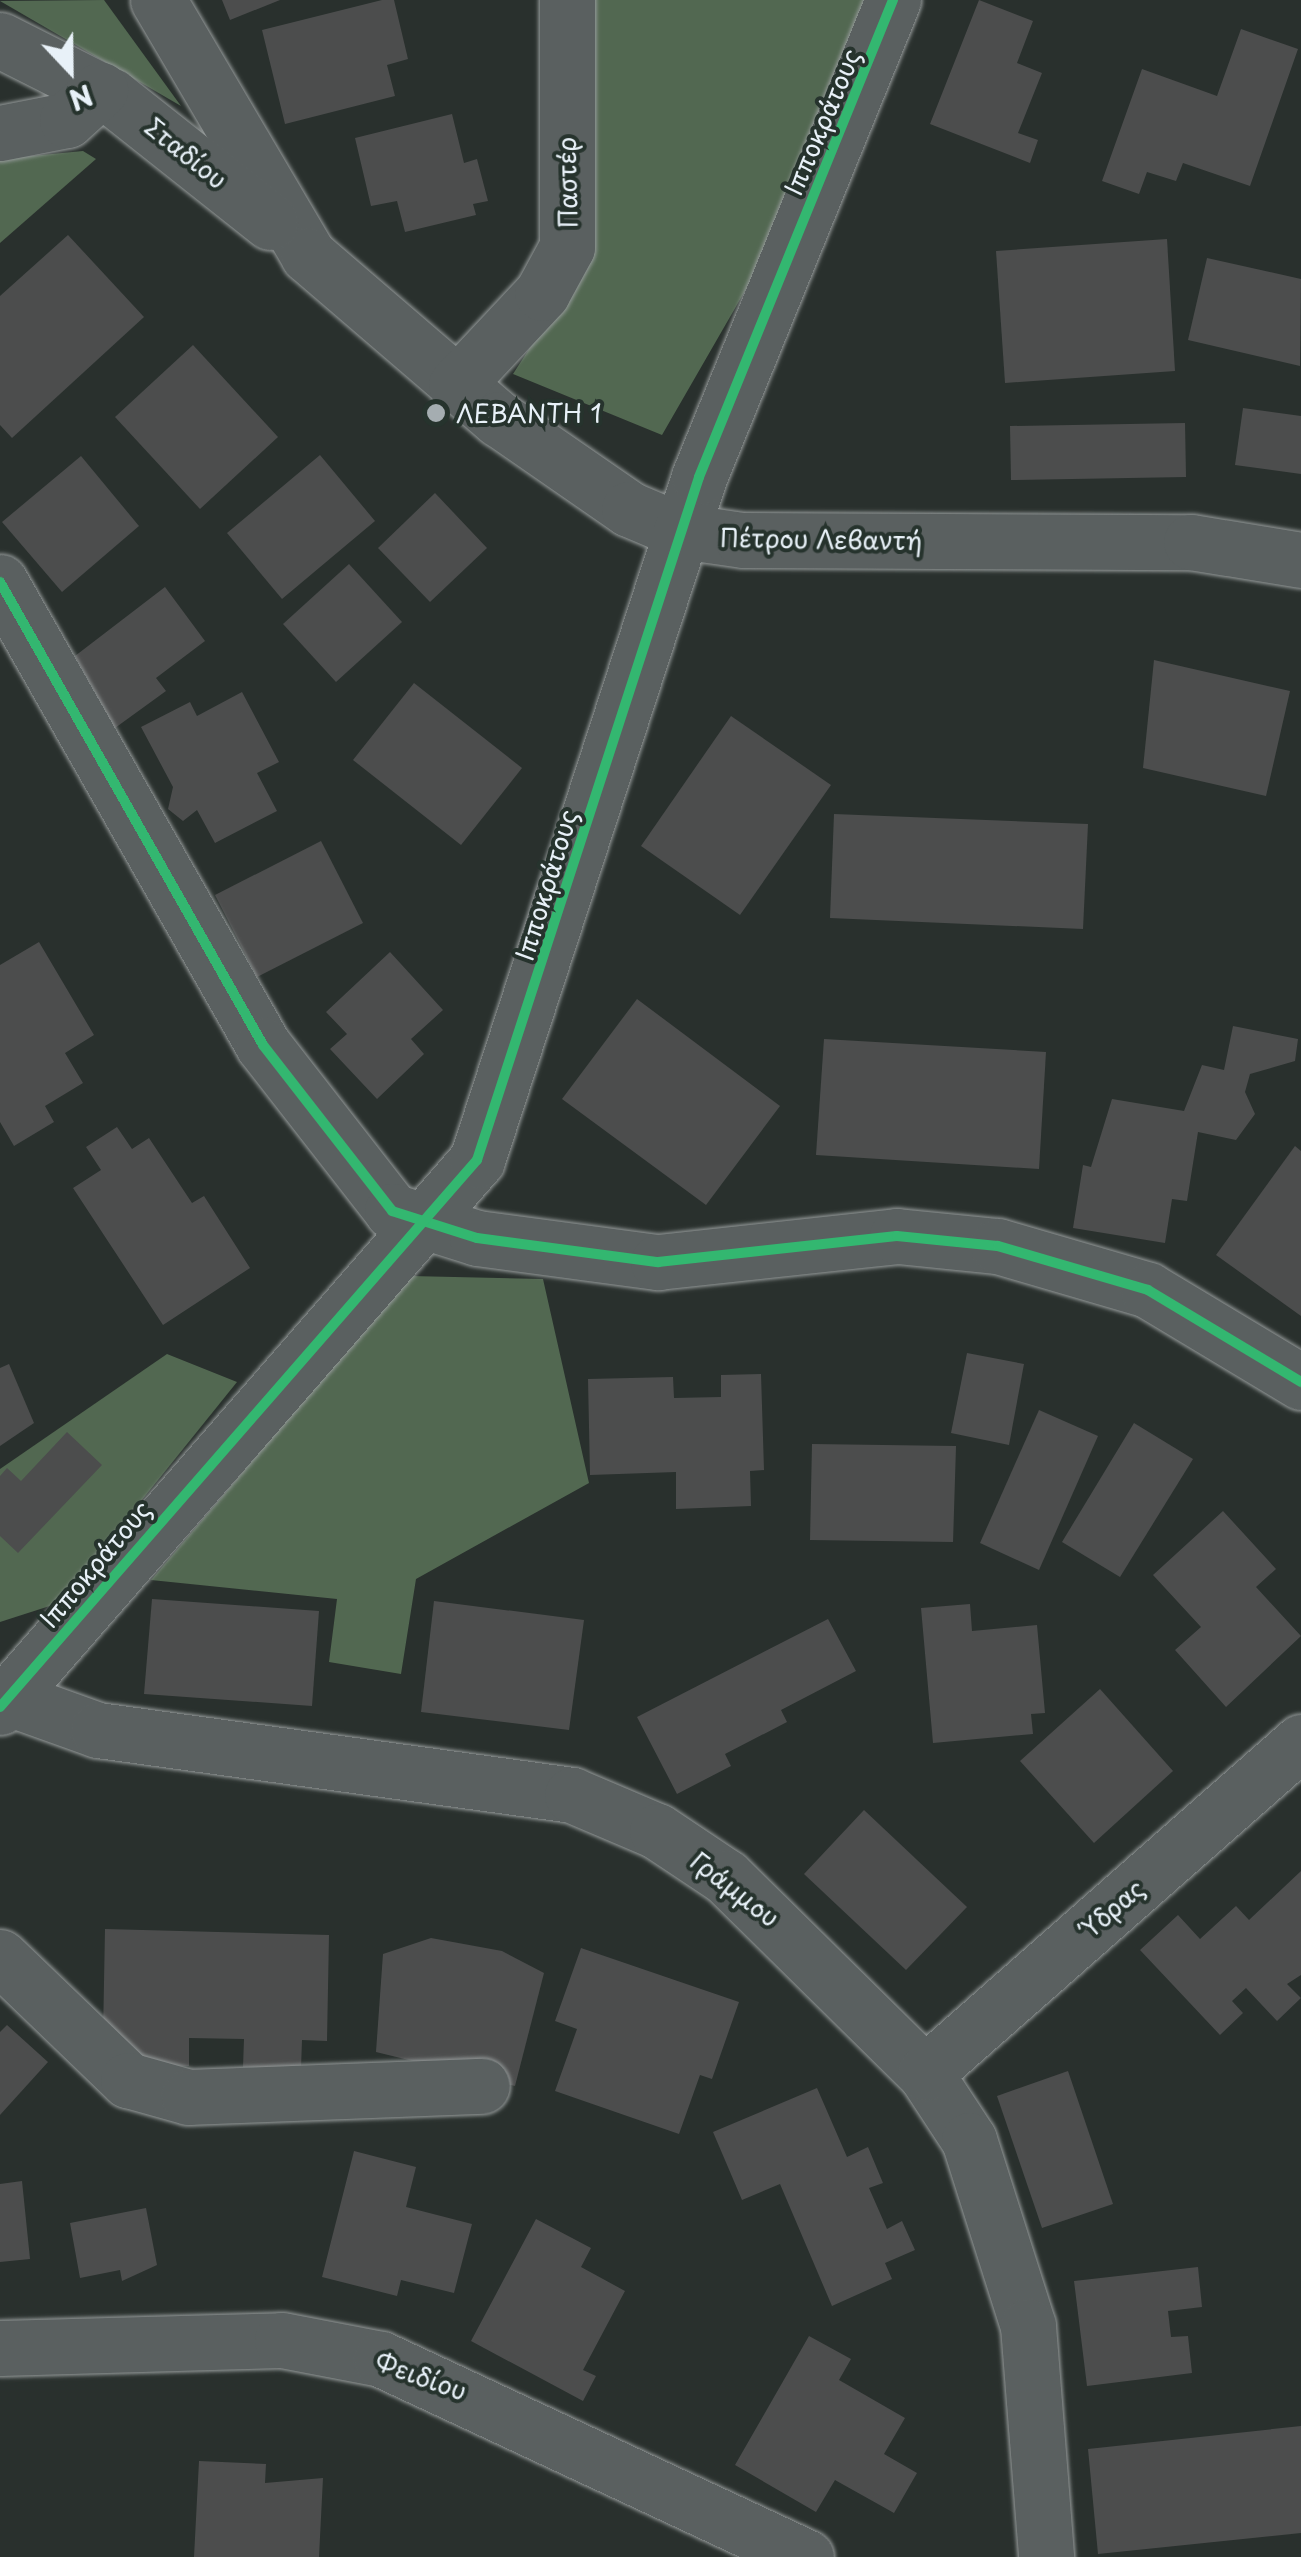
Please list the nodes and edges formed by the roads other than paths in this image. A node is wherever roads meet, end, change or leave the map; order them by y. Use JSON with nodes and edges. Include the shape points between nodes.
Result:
{"nodes":[{"id":1,"x":158,"y":0,"type":"edge"},
{"id":2,"x":567,"y":0,"type":"edge"},
{"id":3,"x":892,"y":0,"type":"edge"},
{"id":4,"x":0,"y":40,"type":"edge"},
{"id":5,"x":100,"y":90,"type":"junction"},
{"id":6,"x":0,"y":133,"type":"edge"},
{"id":7,"x":308,"y":254,"type":"junction"},
{"id":8,"x":456,"y":385,"type":"junction"},
{"id":9,"x":681,"y":531,"type":"junction"},
{"id":10,"x":1301,"y":560,"type":"edge"},
{"id":11,"x":0,"y":582,"type":"edge"},
{"id":12,"x":424,"y":1227,"type":"junction"},
{"id":13,"x":1301,"y":1382,"type":"edge"},
{"id":14,"x":2,"y":1700,"type":"edge"},
{"id":15,"x":1301,"y":1742,"type":"edge"},
{"id":16,"x":0,"y":1956,"type":"edge"},
{"id":17,"x":925,"y":2074,"type":"junction"},
{"id":18,"x":482,"y":2086,"type":"dead end"},
{"id":19,"x":0,"y":2348,"type":"edge"},
{"id":20,"x":806,"y":2557,"type":"edge"},
{"id":21,"x":1046,"y":2557,"type":"edge"}],
"edges":[{"from":1,"to":7,"type":"street","name":"Πέτρου Λεβαντή"},
{"from":2,"to":8,"type":"street","name":"Παστέρ","via":[[567,247],[542,294]]},
{"from":3,"to":9,"type":"street","name":"Ιπποκράτους"},
{"from":4,"to":5,"type":"street","name":"Σταδίου"},
{"from":5,"to":6,"type":"street","via":[[67,120]]},
{"from":5,"to":7,"type":"street","name":"Σταδίου"},
{"from":7,"to":8,"type":"street","name":"Πέτρου Λεβαντή"},
{"from":8,"to":9,"type":"street","name":"Πέτρου Λεβαντή","via":[[603,494]]},
{"from":9,"to":10,"type":"street","name":"Πέτρου Λεβαντή","via":[[776,542],[1191,542]]},
{"from":9,"to":12,"type":"street","name":"Ιπποκράτους","via":[[495,1120],[462,1187]]},
{"from":11,"to":12,"type":"street","via":[[263,1045],[376,1197]]},
{"from":12,"to":13,"type":"street","via":[[658,1262],[896,1236],[998,1246],[1148,1290]]},
{"from":12,"to":14,"type":"street","name":"Ιπποκράτους","via":[[363,1280]]},
{"from":14,"to":17,"type":"street","name":"Γράμμου","via":[[98,1730],[572,1795],[657,1831],[726,1877]]},
{"from":15,"to":17,"type":"street","name":"Ύδρας"},
{"from":16,"to":18,"type":"street","via":[[128,2080],[189,2098]]},
{"from":17,"to":21,"type":"street","name":"Γράμμου","via":[[969,2140],[1017,2276],[1039,2408]]},
{"from":19,"to":20,"type":"street","name":"Φειδίου","via":[[282,2340],[381,2359]]}]}
